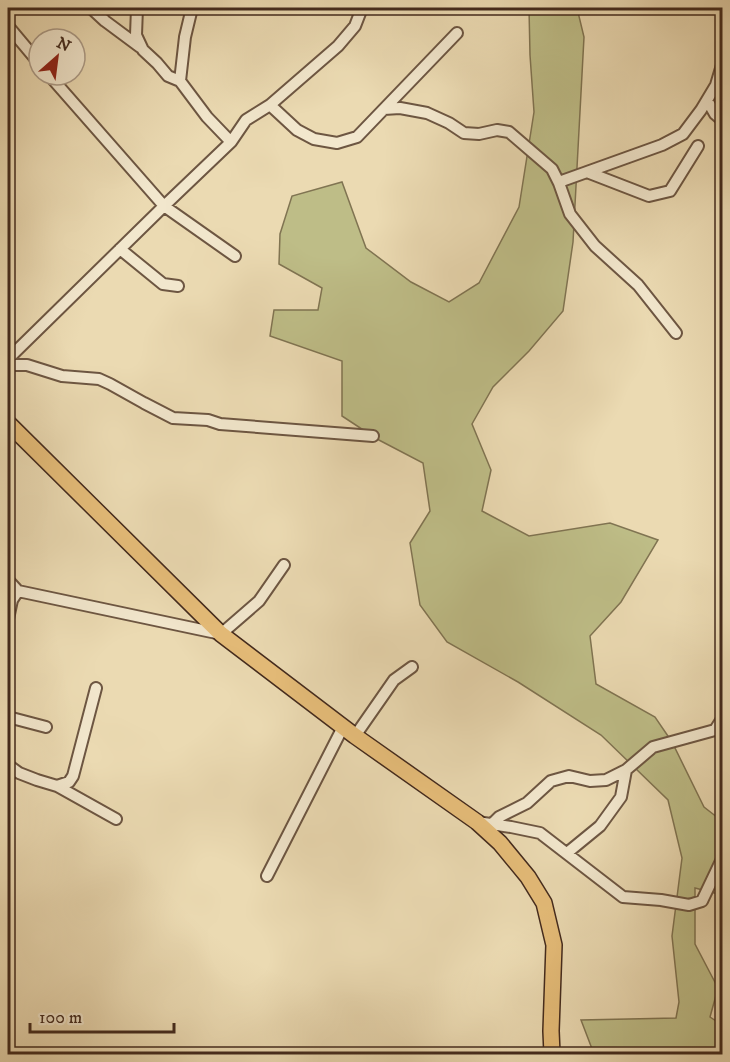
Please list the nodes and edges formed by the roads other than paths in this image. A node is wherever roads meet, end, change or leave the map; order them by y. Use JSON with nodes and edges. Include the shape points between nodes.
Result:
{"nodes":[{"id":1,"x":91,"y":8,"type":"edge"},
{"id":2,"x":137,"y":8,"type":"edge"},
{"id":3,"x":192,"y":8,"type":"edge"},
{"id":4,"x":362,"y":8,"type":"edge"},
{"id":5,"x":8,"y":26,"type":"edge"},
{"id":6,"x":457,"y":33,"type":"dead end"},
{"id":7,"x":27,"y":49,"type":"edge"},
{"id":8,"x":143,"y":50,"type":"junction"},
{"id":9,"x":723,"y":65,"type":"edge"},
{"id":10,"x":180,"y":81,"type":"junction"},
{"id":11,"x":60,"y":87,"type":"edge"},
{"id":12,"x":707,"y":100,"type":"junction"},
{"id":13,"x":270,"y":105,"type":"junction"},
{"id":14,"x":384,"y":109,"type":"junction"},
{"id":15,"x":723,"y":120,"type":"edge"},
{"id":16,"x":231,"y":142,"type":"junction"},
{"id":17,"x":698,"y":146,"type":"dead end"},
{"id":18,"x":587,"y":172,"type":"junction"},
{"id":19,"x":559,"y":182,"type":"junction"},
{"id":20,"x":164,"y":206,"type":"junction"},
{"id":21,"x":120,"y":249,"type":"junction"},
{"id":22,"x":235,"y":256,"type":"dead end"},
{"id":23,"x":178,"y":286,"type":"dead end"},
{"id":24,"x":676,"y":333,"type":"dead end"},
{"id":25,"x":8,"y":359,"type":"edge"},
{"id":26,"x":8,"y":365,"type":"edge"},
{"id":27,"x":8,"y":423,"type":"edge"},
{"id":28,"x":373,"y":436,"type":"dead end"},
{"id":29,"x":284,"y":565,"type":"dead end"},
{"id":30,"x":8,"y":580,"type":"edge"},
{"id":31,"x":12,"y":597,"type":"edge"},
{"id":32,"x":8,"y":619,"type":"edge"},
{"id":33,"x":221,"y":634,"type":"junction"},
{"id":34,"x":412,"y":667,"type":"dead end"},
{"id":35,"x":96,"y":688,"type":"dead end"},
{"id":36,"x":8,"y":717,"type":"edge"},
{"id":37,"x":723,"y":719,"type":"edge"},
{"id":38,"x":46,"y":727,"type":"dead end"},
{"id":39,"x":349,"y":732,"type":"junction"},
{"id":40,"x":8,"y":765,"type":"edge"},
{"id":41,"x":626,"y":770,"type":"junction"},
{"id":42,"x":57,"y":786,"type":"junction"},
{"id":43,"x":116,"y":819,"type":"dead end"},
{"id":44,"x":484,"y":823,"type":"junction"},
{"id":45,"x":567,"y":853,"type":"junction"},
{"id":46,"x":723,"y":859,"type":"edge"},
{"id":47,"x":267,"y":876,"type":"dead end"},
{"id":48,"x":552,"y":1054,"type":"edge"}],
"edges":[{"from":1,"to":8,"type":"street"},
{"from":2,"to":8,"type":"street","via":[[136,35]]},
{"from":3,"to":10,"type":"street"},
{"from":4,"to":13,"type":"street","via":[[355,26],[338,46]]},
{"from":5,"to":7,"type":"street"},
{"from":6,"to":14,"type":"street"},
{"from":8,"to":10,"type":"street","via":[[168,76]]},
{"from":9,"to":12,"type":"street"},
{"from":10,"to":16,"type":"street"},
{"from":11,"to":20,"type":"street"},
{"from":12,"to":15,"type":"street"},
{"from":12,"to":18,"type":"street","via":[[683,134]]},
{"from":13,"to":14,"type":"street","via":[[297,130],[314,139],[337,143],[357,137]]},
{"from":13,"to":16,"type":"street","via":[[246,120]]},
{"from":14,"to":19,"type":"street","via":[[427,113],[464,133],[509,132],[552,169]]},
{"from":16,"to":20,"type":"street"},
{"from":17,"to":18,"type":"street","via":[[670,191],[649,196]]},
{"from":18,"to":19,"type":"street"},
{"from":19,"to":24,"type":"street","via":[[570,214],[595,246],[638,285]]},
{"from":20,"to":21,"type":"street"},
{"from":20,"to":22,"type":"street"},
{"from":21,"to":23,"type":"street","via":[[163,284]]},
{"from":21,"to":25,"type":"street"},
{"from":26,"to":28,"type":"street","via":[[99,379],[173,418]]},
{"from":27,"to":33,"type":"highway"},
{"from":29,"to":33,"type":"street","via":[[259,601]]},
{"from":30,"to":31,"type":"street"},
{"from":31,"to":32,"type":"street"},
{"from":31,"to":33,"type":"street"},
{"from":33,"to":39,"type":"highway"},
{"from":34,"to":39,"type":"street","via":[[394,680]]},
{"from":35,"to":42,"type":"street","via":[[73,776]]},
{"from":36,"to":38,"type":"street"},
{"from":37,"to":41,"type":"street","via":[[715,730],[653,747]]},
{"from":39,"to":44,"type":"highway"},
{"from":39,"to":47,"type":"street"},
{"from":40,"to":42,"type":"street","via":[[19,773]]},
{"from":41,"to":44,"type":"street","via":[[606,780],[569,776],[551,781],[527,803]]},
{"from":41,"to":45,"type":"street","via":[[621,797],[600,826]]},
{"from":42,"to":43,"type":"street"},
{"from":44,"to":45,"type":"street","via":[[540,833]]},
{"from":44,"to":48,"type":"highway","via":[[544,903],[554,945]]},
{"from":45,"to":46,"type":"street","via":[[623,897],[688,905],[702,901]]}]}
